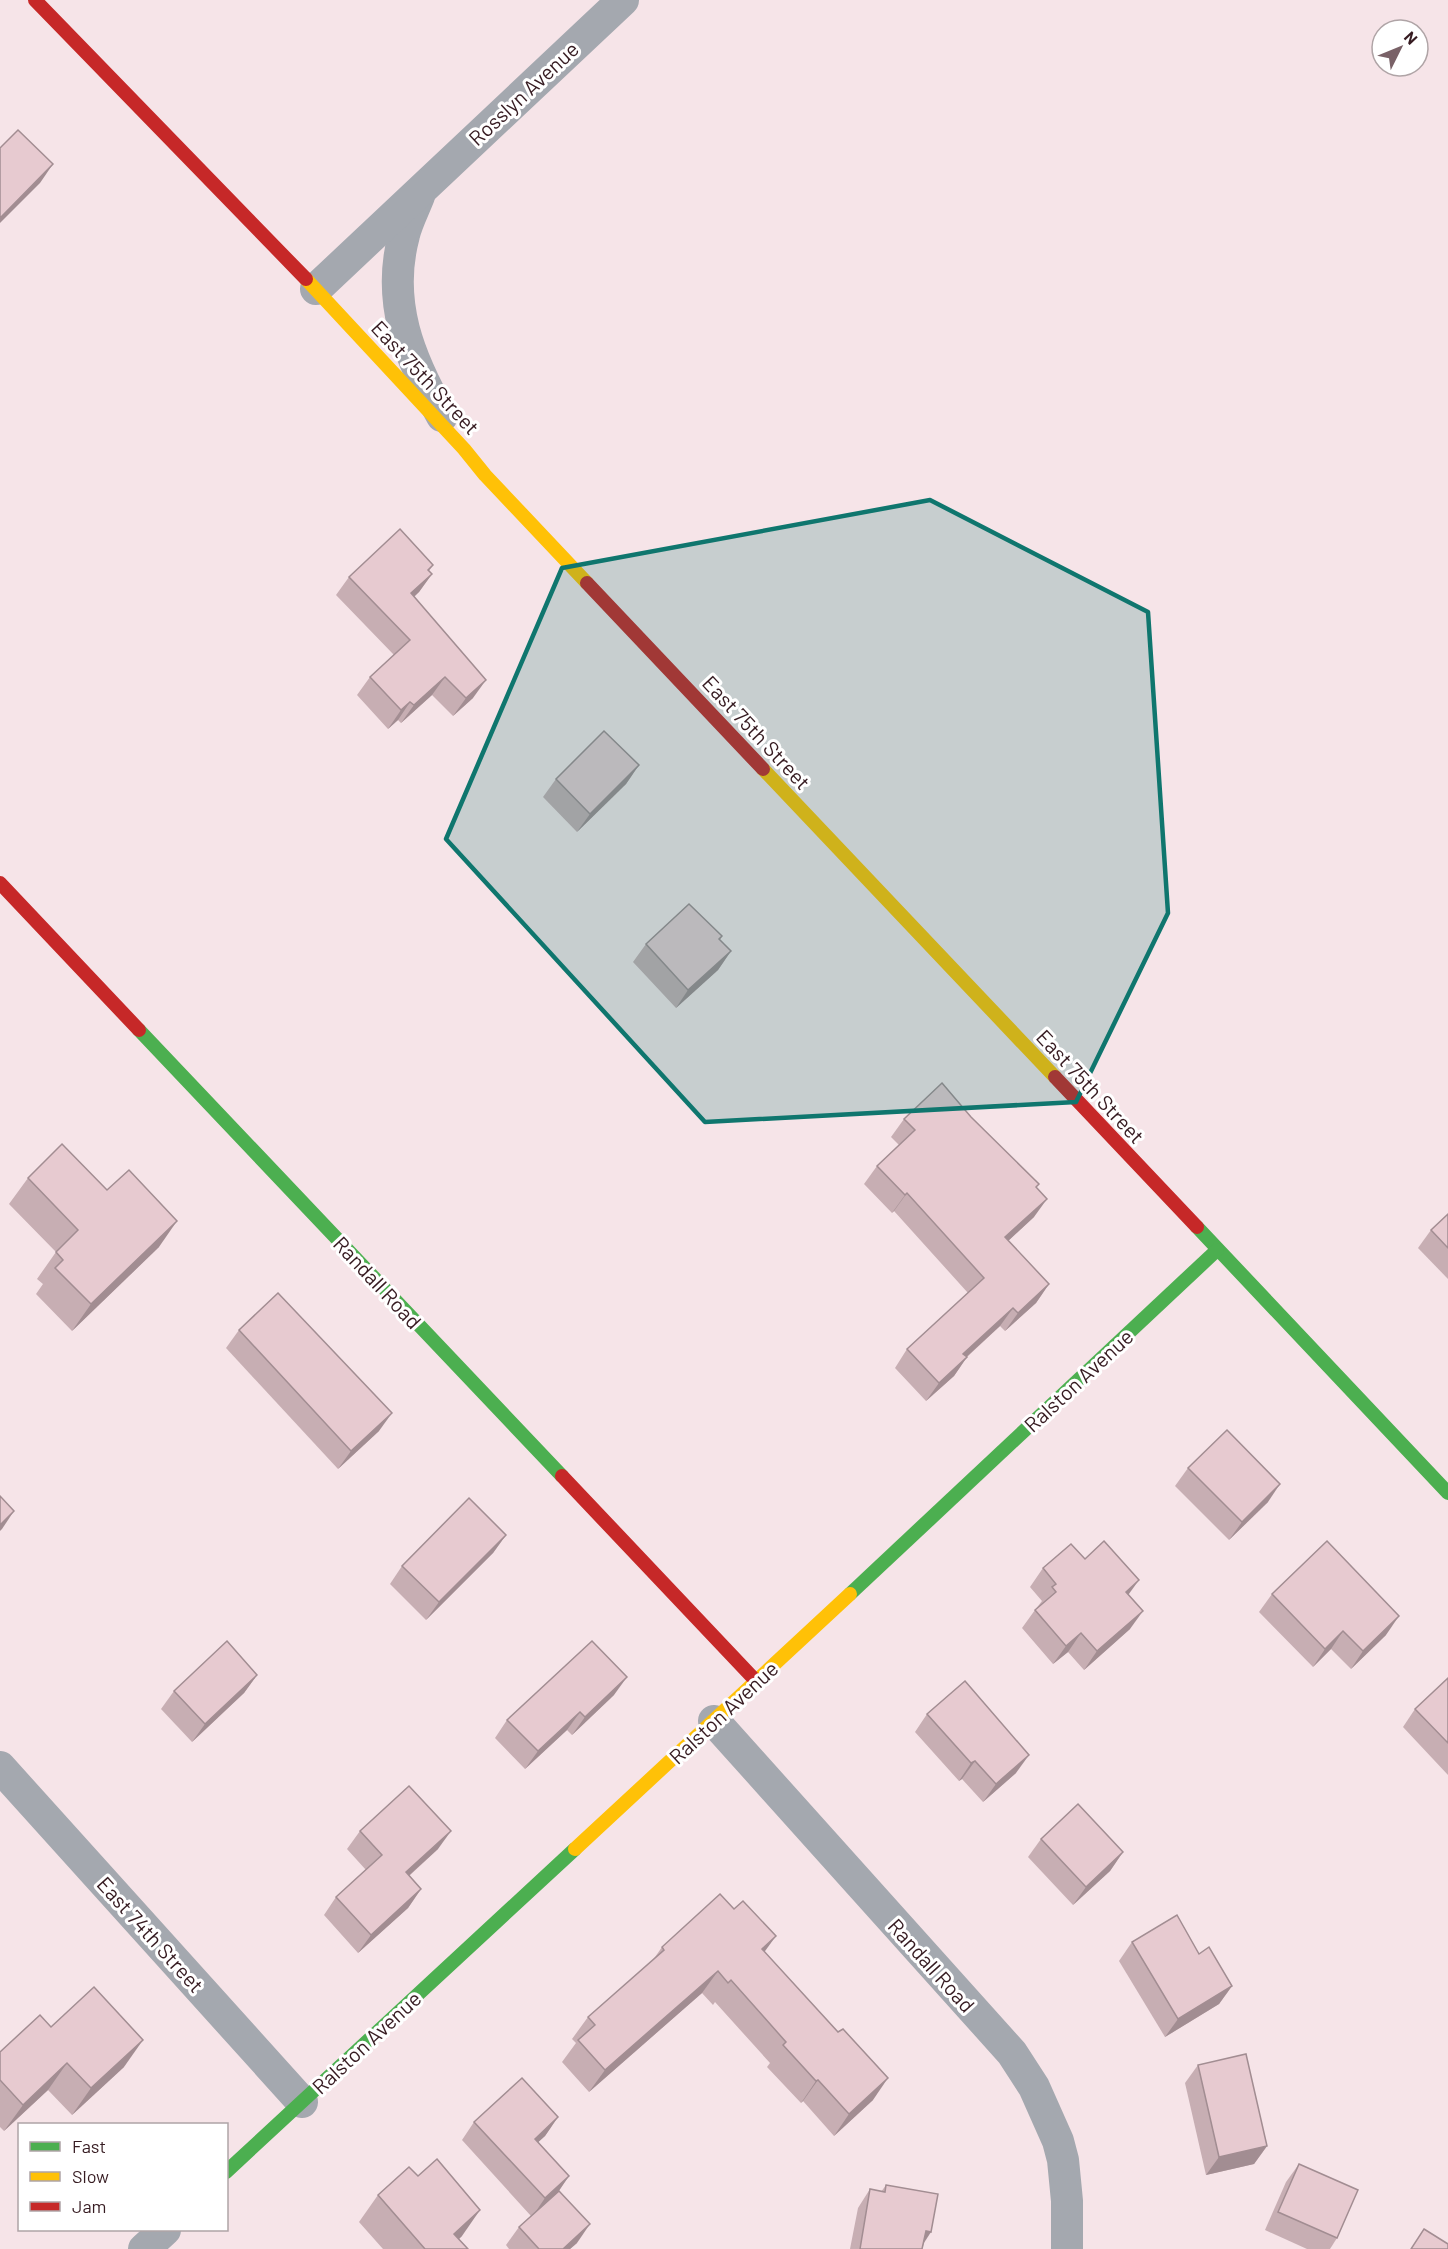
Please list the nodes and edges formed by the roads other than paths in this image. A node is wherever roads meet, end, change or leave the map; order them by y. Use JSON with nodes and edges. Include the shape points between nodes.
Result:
{"nodes":[{"id":1,"x":35,"y":0,"type":"edge"},
{"id":2,"x":622,"y":0,"type":"edge"},
{"id":3,"x":423,"y":186,"type":"junction"},
{"id":4,"x":316,"y":289,"type":"junction"},
{"id":5,"x":464,"y":449,"type":"junction"},
{"id":6,"x":0,"y":883,"type":"edge"},
{"id":7,"x":1217,"y":1250,"type":"junction"},
{"id":8,"x":1448,"y":1493,"type":"edge"},
{"id":9,"x":756,"y":1681,"type":"junction"},
{"id":10,"x":714,"y":1721,"type":"junction"},
{"id":11,"x":0,"y":1767,"type":"edge"},
{"id":12,"x":302,"y":2102,"type":"junction"},
{"id":13,"x":228,"y":2170,"type":"edge"},
{"id":14,"x":163,"y":2231,"type":"edge"},
{"id":15,"x":144,"y":2249,"type":"edge"},
{"id":16,"x":1067,"y":2249,"type":"edge"}],
"edges":[{"from":1,"to":4,"type":"street","name":"East 75th Street"},
{"from":2,"to":3,"type":"street","name":"Rosslyn Avenue"},
{"from":3,"to":4,"type":"street","name":"Rosslyn Avenue"},
{"from":3,"to":5,"type":"street","name":"Rosslyn Avenue","via":[[404,233],[397,296],[403,330],[422,381]]},
{"from":4,"to":5,"type":"street","name":"East 75th Street"},
{"from":5,"to":7,"type":"street","name":"East 75th Street"},
{"from":6,"to":9,"type":"street","name":"Randall Road"},
{"from":7,"to":8,"type":"street","name":"East 75th Street"},
{"from":7,"to":9,"type":"street","name":"Ralston Avenue"},
{"from":9,"to":10,"type":"street","name":"Ralston Avenue"},
{"from":10,"to":12,"type":"street","name":"Ralston Avenue"},
{"from":10,"to":16,"type":"street","name":"Randall Road","via":[[1012,2053],[1034,2087],[1061,2150]]},
{"from":11,"to":12,"type":"street","name":"East 74th Street"},
{"from":12,"to":13,"type":"street","name":"Ralston Avenue"},
{"from":14,"to":15,"type":"street"}]}
